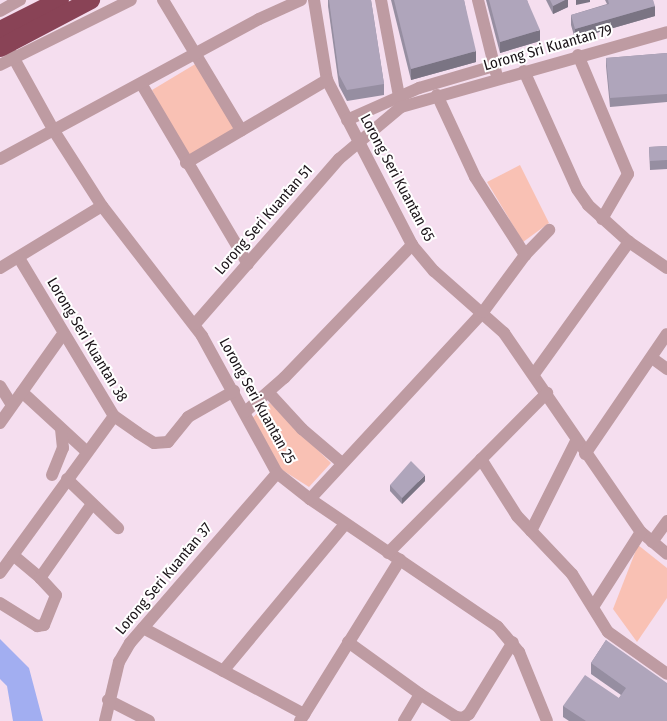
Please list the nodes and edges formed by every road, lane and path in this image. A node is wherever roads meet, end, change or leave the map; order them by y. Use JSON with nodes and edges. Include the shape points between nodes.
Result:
{"nodes":[{"id":1,"x":20,"y":0,"type":"edge"},
{"id":2,"x":91,"y":0,"type":"edge"},
{"id":3,"x":130,"y":0,"type":"edge"},
{"id":4,"x":163,"y":0,"type":"edge"},
{"id":5,"x":300,"y":0,"type":"edge"},
{"id":6,"x":314,"y":0,"type":"edge"},
{"id":7,"x":381,"y":0,"type":"edge"},
{"id":8,"x":478,"y":0,"type":"edge"},
{"id":9,"x":54,"y":1,"type":"edge"},
{"id":10,"x":0,"y":11,"type":"edge"},
{"id":11,"x":667,"y":32,"type":"edge"},
{"id":12,"x":4,"y":43,"type":"edge"},
{"id":13,"x":196,"y":55,"type":"junction"},
{"id":14,"x":578,"y":55,"type":"junction"},
{"id":15,"x":0,"y":64,"type":"edge"},
{"id":16,"x":524,"y":71,"type":"junction"},
{"id":17,"x":496,"y":72,"type":"junction"},
{"id":18,"x":327,"y":80,"type":"junction"},
{"id":19,"x":142,"y":85,"type":"junction"},
{"id":20,"x":437,"y":95,"type":"junction"},
{"id":21,"x":399,"y":101,"type":"junction"},
{"id":22,"x":347,"y":120,"type":"junction"},
{"id":23,"x":241,"y":130,"type":"junction"},
{"id":24,"x":54,"y":131,"type":"junction"},
{"id":25,"x":359,"y":140,"type":"junction"},
{"id":26,"x":0,"y":159,"type":"edge"},
{"id":27,"x":186,"y":163,"type":"junction"},
{"id":28,"x":102,"y":206,"type":"junction"},
{"id":29,"x":602,"y":219,"type":"junction"},
{"id":30,"x":549,"y":230,"type":"dead end"},
{"id":31,"x":629,"y":242,"type":"junction"},
{"id":32,"x":412,"y":245,"type":"junction"},
{"id":33,"x":525,"y":255,"type":"junction"},
{"id":34,"x":18,"y":258,"type":"junction"},
{"id":35,"x":248,"y":264,"type":"junction"},
{"id":36,"x":0,"y":268,"type":"edge"},
{"id":37,"x":667,"y":268,"type":"edge"},
{"id":38,"x":483,"y":312,"type":"junction"},
{"id":39,"x":195,"y":324,"type":"junction"},
{"id":40,"x":63,"y":334,"type":"junction"},
{"id":41,"x":667,"y":334,"type":"edge"},
{"id":42,"x":652,"y":358,"type":"junction"},
{"id":43,"x":667,"y":369,"type":"edge"},
{"id":44,"x":534,"y":374,"type":"junction"},
{"id":45,"x":0,"y":386,"type":"edge"},
{"id":46,"x":22,"y":392,"type":"junction"},
{"id":47,"x":234,"y":392,"type":"junction"},
{"id":48,"x":269,"y":393,"type":"junction"},
{"id":49,"x":547,"y":393,"type":"junction"},
{"id":50,"x":12,"y":405,"type":"junction"},
{"id":51,"x":245,"y":412,"type":"junction"},
{"id":52,"x":114,"y":416,"type":"junction"},
{"id":53,"x":0,"y":423,"type":"edge"},
{"id":54,"x":61,"y":430,"type":"junction"},
{"id":55,"x":576,"y":442,"type":"junction"},
{"id":56,"x":87,"y":452,"type":"junction"},
{"id":57,"x":585,"y":454,"type":"junction"},
{"id":58,"x":481,"y":459,"type":"junction"},
{"id":59,"x":342,"y":463,"type":"junction"},
{"id":60,"x":277,"y":472,"type":"junction"},
{"id":61,"x":52,"y":475,"type":"dead end"},
{"id":62,"x":67,"y":479,"type":"junction"},
{"id":63,"x":310,"y":499,"type":"junction"},
{"id":64,"x":92,"y":504,"type":"junction"},
{"id":65,"x":667,"y":521,"type":"edge"},
{"id":66,"x":345,"y":524,"type":"junction"},
{"id":67,"x":118,"y":528,"type":"dead end"},
{"id":68,"x":531,"y":531,"type":"junction"},
{"id":69,"x":641,"y":532,"type":"junction"},
{"id":70,"x":659,"y":537,"type":"edge"},
{"id":71,"x":388,"y":553,"type":"junction"},
{"id":72,"x":667,"y":554,"type":"edge"},
{"id":73,"x":13,"y":555,"type":"junction"},
{"id":74,"x":400,"y":560,"type":"junction"},
{"id":75,"x":0,"y":573,"type":"edge"},
{"id":76,"x":40,"y":578,"type":"junction"},
{"id":77,"x":0,"y":603,"type":"edge"},
{"id":78,"x":593,"y":607,"type":"junction"},
{"id":79,"x":144,"y":628,"type":"junction"},
{"id":80,"x":348,"y":642,"type":"junction"},
{"id":81,"x":512,"y":642,"type":"junction"},
{"id":82,"x":223,"y":671,"type":"junction"},
{"id":83,"x":667,"y":674,"type":"edge"},
{"id":84,"x":420,"y":694,"type":"junction"},
{"id":85,"x":108,"y":700,"type":"junction"},
{"id":86,"x":302,"y":717,"type":"edge"},
{"id":87,"x":105,"y":721,"type":"edge"},
{"id":88,"x":149,"y":721,"type":"edge"},
{"id":89,"x":404,"y":721,"type":"edge"},
{"id":90,"x":546,"y":721,"type":"edge"},
{"id":91,"x":558,"y":721,"type":"edge"}],
"edges":[{"from":1,"to":10,"type":"street"},
{"from":2,"to":12,"type":"highway"},
{"from":3,"to":12,"type":"street"},
{"from":4,"to":13,"type":"street"},
{"from":5,"to":13,"type":"street"},
{"from":6,"to":18,"type":"street","name":"Lorong Seri Kuantan 65"},
{"from":7,"to":21,"type":"street"},
{"from":8,"to":17,"type":"street"},
{"from":9,"to":12,"type":"highway"},
{"from":11,"to":14,"type":"street","name":"Lorong Sri Kuantan 79"},
{"from":12,"to":15,"type":"street"},
{"from":12,"to":24,"type":"street","name":"Lorong Seri Kuantan 25"},
{"from":13,"to":19,"type":"street"},
{"from":13,"to":23,"type":"street"},
{"from":14,"to":16,"type":"street","name":"Lorong Sri Kuantan 79"},
{"from":14,"to":29,"type":"street","via":[[628,171]]},
{"from":16,"to":17,"type":"street","name":"Lorong Sri Kuantan 79"},
{"from":16,"to":29,"type":"street","via":[[577,189]]},
{"from":17,"to":20,"type":"street","name":"Lorong Sri Kuantan 79"},
{"from":17,"to":21,"type":"street"},
{"from":18,"to":22,"type":"street","name":"Lorong Seri Kuantan 65"},
{"from":18,"to":23,"type":"street"},
{"from":19,"to":24,"type":"street"},
{"from":19,"to":27,"type":"street"},
{"from":20,"to":21,"type":"street","name":"Lorong Sri Kuantan 79"},
{"from":20,"to":33,"type":"street","via":[[475,177]]},
{"from":21,"to":22,"type":"street"},
{"from":21,"to":25,"type":"street","name":"Lorong Seri Kuantan 51"},
{"from":22,"to":25,"type":"street","name":"Lorong Seri Kuantan 65"},
{"from":23,"to":27,"type":"street"},
{"from":24,"to":26,"type":"street"},
{"from":24,"to":28,"type":"street","name":"Lorong Seri Kuantan 25"},
{"from":25,"to":32,"type":"street","name":"Lorong Seri Kuantan 65"},
{"from":25,"to":35,"type":"street","name":"Lorong Seri Kuantan 51"},
{"from":27,"to":35,"type":"street"},
{"from":28,"to":34,"type":"street"},
{"from":28,"to":39,"type":"street","name":"Lorong Seri Kuantan 25"},
{"from":29,"to":31,"type":"street"},
{"from":30,"to":33,"type":"street"},
{"from":31,"to":37,"type":"street"},
{"from":31,"to":44,"type":"street"},
{"from":32,"to":38,"type":"street","name":"Lorong Seri Kuantan 65","via":[[434,271]]},
{"from":32,"to":48,"type":"street"},
{"from":33,"to":38,"type":"street"},
{"from":34,"to":36,"type":"street"},
{"from":34,"to":40,"type":"street","name":"Lorong Seri Kuantan 38"},
{"from":35,"to":39,"type":"street","name":"Lorong Seri Kuantan 51"},
{"from":38,"to":44,"type":"street","name":"Lorong Seri Kuantan 65"},
{"from":38,"to":59,"type":"street"},
{"from":39,"to":47,"type":"street","name":"Lorong Seri Kuantan 25"},
{"from":40,"to":46,"type":"street"},
{"from":40,"to":52,"type":"street","name":"Lorong Seri Kuantan 38"},
{"from":41,"to":42,"type":"street"},
{"from":42,"to":43,"type":"street"},
{"from":42,"to":57,"type":"street"},
{"from":44,"to":49,"type":"street","name":"Lorong Seri Kuantan 65"},
{"from":45,"to":50,"type":"street"},
{"from":46,"to":50,"type":"street"},
{"from":46,"to":54,"type":"street"},
{"from":47,"to":51,"type":"street","name":"Lorong Seri Kuantan 25"},
{"from":47,"to":52,"type":"street","name":"Lorong Seri Kuantan 38","via":[[188,417],[168,442],[161,445],[138,434]]},
{"from":48,"to":51,"type":"street"},
{"from":48,"to":59,"type":"street"},
{"from":49,"to":55,"type":"street","name":"Lorong Seri Kuantan 65"},
{"from":49,"to":58,"type":"street"},
{"from":50,"to":53,"type":"street"},
{"from":51,"to":60,"type":"street","name":"Lorong Seri Kuantan 25"},
{"from":52,"to":56,"type":"street"},
{"from":54,"to":56,"type":"street"},
{"from":54,"to":61,"type":"street","via":[[63,448]]},
{"from":55,"to":57,"type":"street","name":"Lorong Seri Kuantan 65"},
{"from":55,"to":68,"type":"street"},
{"from":56,"to":62,"type":"street"},
{"from":57,"to":69,"type":"street","name":"Lorong Seri Kuantan 65"},
{"from":58,"to":68,"type":"street","via":[[500,492]]},
{"from":58,"to":71,"type":"street"},
{"from":59,"to":63,"type":"street"},
{"from":60,"to":63,"type":"street","name":"Lorong Seri Kuantan 25"},
{"from":60,"to":79,"type":"street","name":"Lorong Seri Kuantan 37"},
{"from":62,"to":64,"type":"street"},
{"from":62,"to":73,"type":"street"},
{"from":63,"to":66,"type":"street","name":"Lorong Seri Kuantan 25"},
{"from":64,"to":67,"type":"street"},
{"from":64,"to":76,"type":"street"},
{"from":65,"to":70,"type":"street"},
{"from":66,"to":71,"type":"street","name":"Lorong Seri Kuantan 25"},
{"from":66,"to":82,"type":"street"},
{"from":68,"to":78,"type":"street","via":[[572,574]]},
{"from":69,"to":70,"type":"street","name":"Lorong Seri Kuantan 65"},
{"from":69,"to":78,"type":"street"},
{"from":70,"to":72,"type":"street","name":"Lorong Seri Kuantan 65"},
{"from":71,"to":74,"type":"street","name":"Lorong Seri Kuantan 25"},
{"from":73,"to":75,"type":"street"},
{"from":73,"to":76,"type":"street"},
{"from":74,"to":80,"type":"street"},
{"from":74,"to":81,"type":"street","name":"Lorong Seri Kuantan 25","via":[[498,627]]},
{"from":76,"to":77,"type":"street","via":[[56,595],[44,625],[37,626]]},
{"from":78,"to":83,"type":"street","via":[[608,632]]},
{"from":79,"to":82,"type":"street"},
{"from":79,"to":85,"type":"street","name":"Lorong Seri Kuantan 37","via":[[119,662]]},
{"from":80,"to":84,"type":"street"},
{"from":80,"to":86,"type":"street"},
{"from":81,"to":84,"type":"street","via":[[469,714],[463,718],[456,717]]},
{"from":81,"to":90,"type":"street","name":"Lorong Seri Kuantan 25"},
{"from":82,"to":86,"type":"street"},
{"from":84,"to":89,"type":"street"},
{"from":85,"to":87,"type":"street","name":"Lorong Seri Kuantan 37"},
{"from":85,"to":88,"type":"street"},
{"from":90,"to":91,"type":"street"}]}
